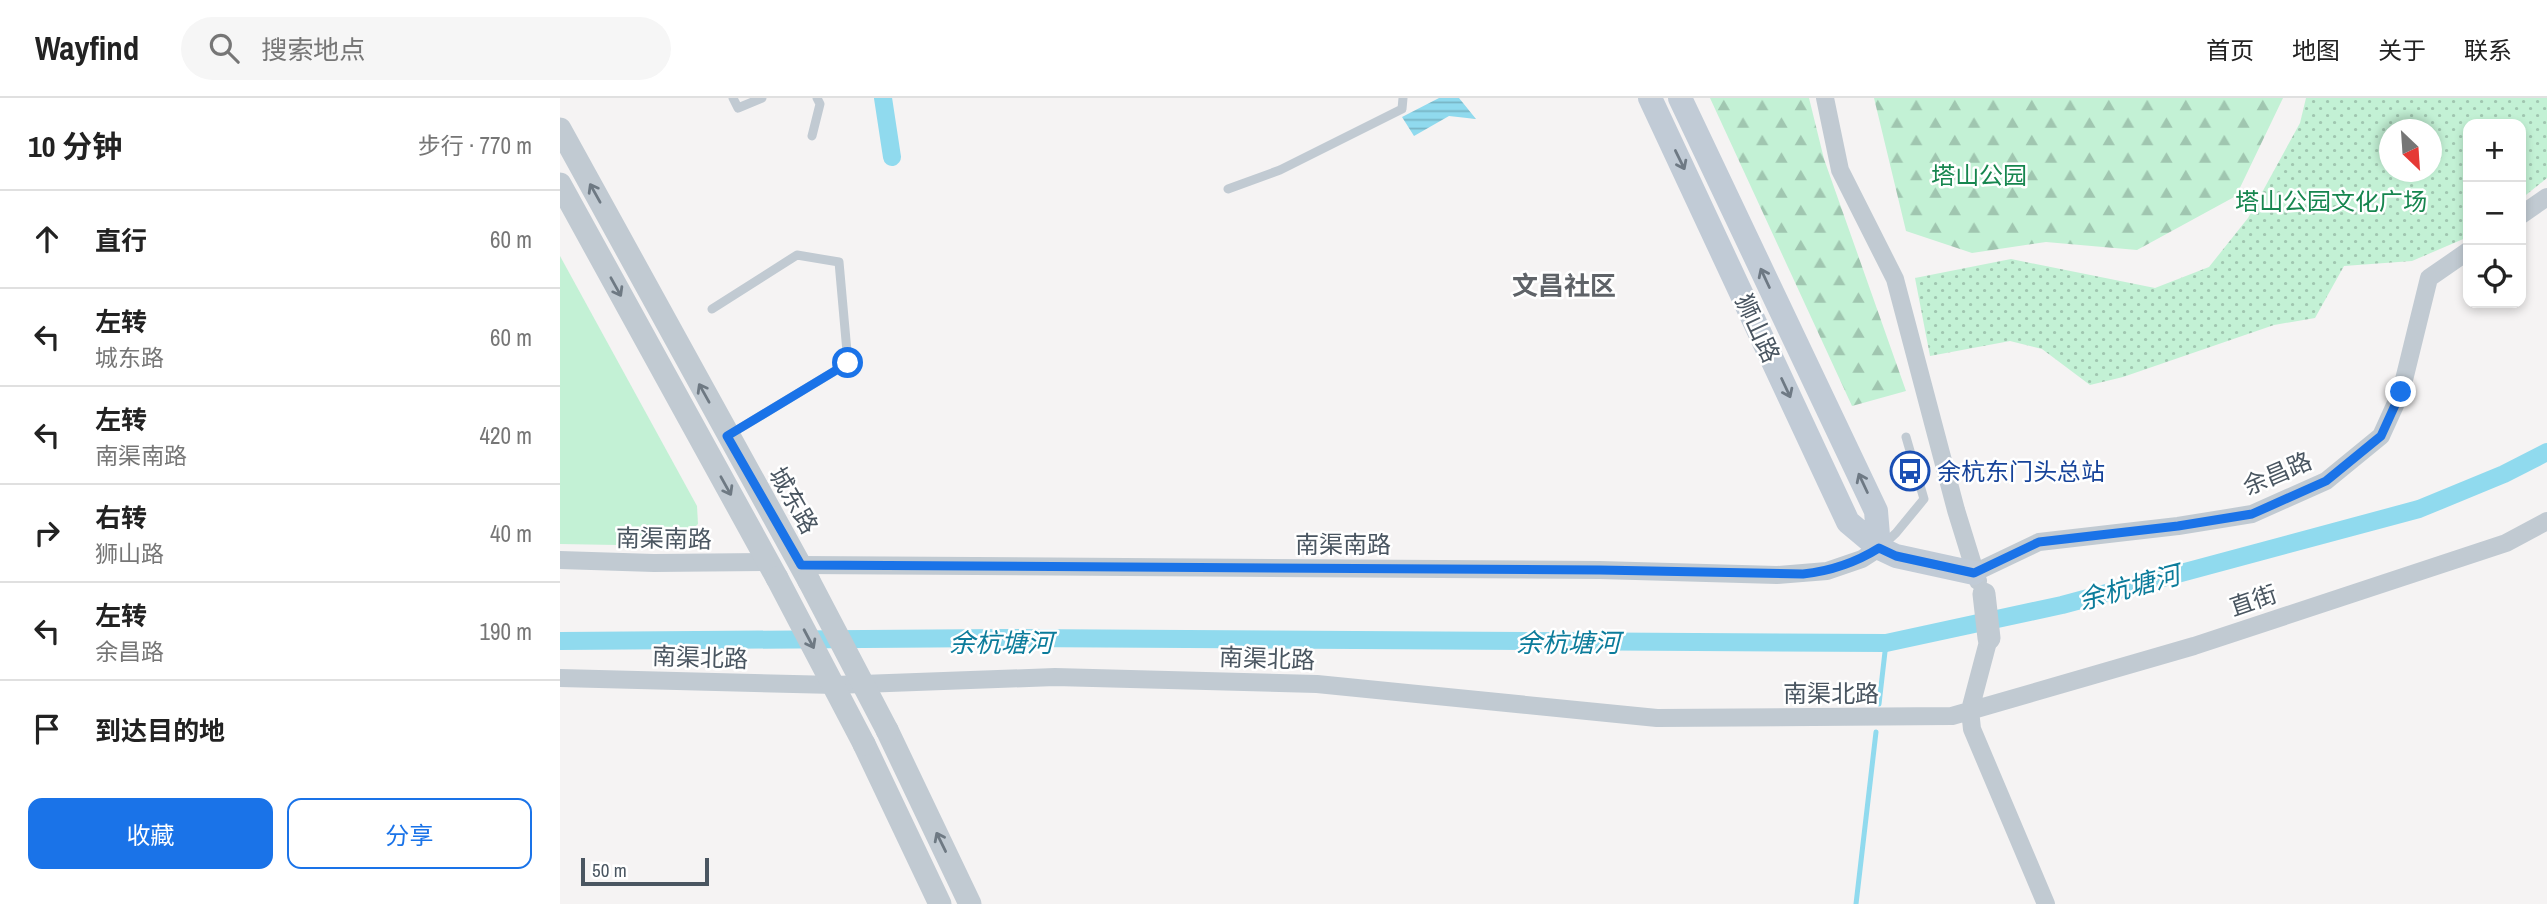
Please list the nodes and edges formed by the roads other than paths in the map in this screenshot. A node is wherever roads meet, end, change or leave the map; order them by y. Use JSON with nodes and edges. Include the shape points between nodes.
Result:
{"nodes":[{"id":1,"x":733,"y":98,"type":"edge"},
{"id":2,"x":761,"y":98,"type":"edge"},
{"id":3,"x":817,"y":98,"type":"edge"},
{"id":4,"x":1403,"y":98,"type":"edge"},
{"id":5,"x":1650,"y":98,"type":"edge"},
{"id":6,"x":1680,"y":98,"type":"edge"},
{"id":7,"x":1825,"y":98,"type":"edge"},
{"id":8,"x":560,"y":129,"type":"edge"},
{"id":9,"x":812,"y":136,"type":"dead end"},
{"id":10,"x":560,"y":184,"type":"edge"},
{"id":11,"x":1228,"y":188,"type":"dead end"},
{"id":12,"x":2547,"y":197,"type":"edge"},
{"id":13,"x":2526,"y":212,"type":"edge"},
{"id":14,"x":2463,"y":254,"type":"edge"},
{"id":15,"x":712,"y":309,"type":"dead end"},
{"id":16,"x":727,"y":436,"type":"junction"},
{"id":17,"x":1906,"y":437,"type":"dead end"},
{"id":18,"x":2547,"y":521,"type":"edge"},
{"id":19,"x":1879,"y":548,"type":"junction"},
{"id":20,"x":560,"y":560,"type":"edge"},
{"id":21,"x":772,"y":570,"type":"junction"},
{"id":22,"x":805,"y":573,"type":"junction"},
{"id":23,"x":1979,"y":584,"type":"junction"},
{"id":24,"x":1989,"y":638,"type":"joint"},
{"id":25,"x":560,"y":678,"type":"edge"},
{"id":26,"x":1970,"y":710,"type":"junction"},
{"id":27,"x":940,"y":904,"type":"edge"},
{"id":28,"x":970,"y":904,"type":"edge"},
{"id":29,"x":2046,"y":904,"type":"edge"}],
"edges":[{"from":1,"to":2,"type":"lane","via":[[738,108]]},
{"from":3,"to":9,"type":"lane","via":[[820,104]]},
{"from":4,"to":11,"type":"lane","via":[[1402,109],[1280,170]]},
{"from":5,"to":19,"type":"main road","name":"狮山路","one_way":true,"via":[[1848,522]]},
{"from":19,"to":6,"type":"main road","name":"狮山路","one_way":true,"via":[[1876,511]]},
{"from":7,"to":23,"type":"street","via":[[1840,170],[1895,279]]},
{"from":16,"to":8,"type":"street","name":"城东路","one_way":true},
{"from":10,"to":21,"type":"street","one_way":true},
{"from":12,"to":13,"type":"street"},
{"from":14,"to":23,"type":"street","name":"余昌路","via":[[2429,278],[2401,392],[2381,436],[2326,481],[2252,514],[2039,542]]},
{"from":15,"to":16,"type":"lane","via":[[797,255],[839,262],[848,363]]},
{"from":16,"to":22,"type":"street","name":"城东路"},
{"from":17,"to":19,"type":"lane","via":[[1924,499]]},
{"from":18,"to":26,"type":"street","name":"直街","via":[[2506,543],[2194,646]]},
{"from":19,"to":22,"type":"street","name":"南渠南路","via":[[1827,571],[1803,574],[1600,570]]},
{"from":19,"to":23,"type":"main road","name":"狮山路"},
{"from":20,"to":21,"type":"street","name":"南渠南路"},
{"from":21,"to":27,"type":"street","one_way":true,"bridge":true,"via":[[864,744]]},
{"from":28,"to":22,"type":"street","name":"城东路","one_way":true,"bridge":true},
{"from":23,"to":24,"type":"street"},
{"from":24,"to":26,"type":"street"},
{"from":25,"to":26,"type":"street","name":"南渠北路","via":[[835,685],[1055,677],[1317,684],[1657,718],[1920,718]]},
{"from":26,"to":29,"type":"street","via":[[1972,729]]}]}
